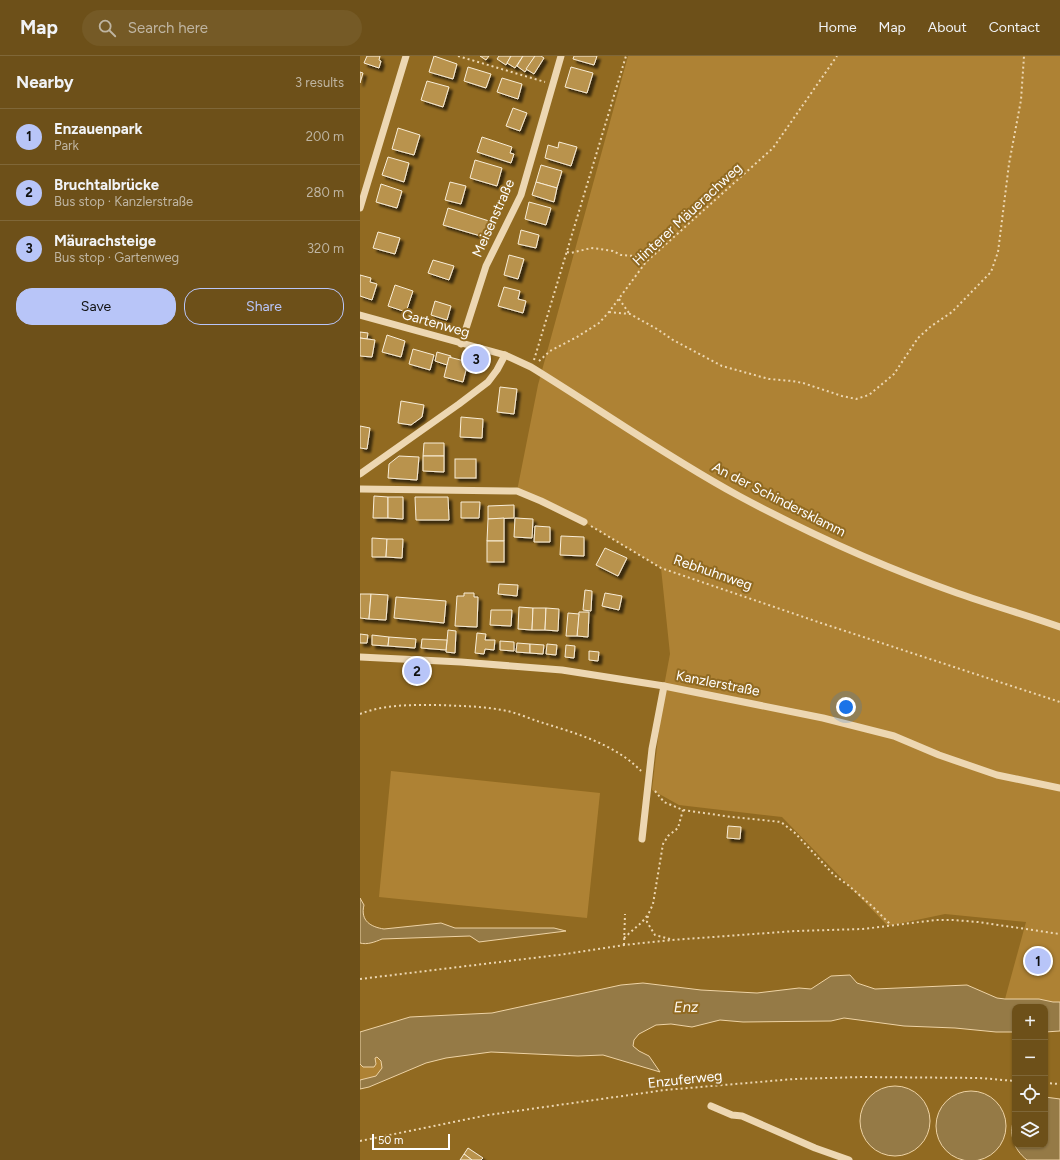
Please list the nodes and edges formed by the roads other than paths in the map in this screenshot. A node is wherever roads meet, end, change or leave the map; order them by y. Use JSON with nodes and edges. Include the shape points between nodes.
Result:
{"nodes":[{"id":1,"x":406,"y":56,"type":"edge"},
{"id":2,"x":561,"y":56,"type":"edge"},
{"id":3,"x":360,"y":208,"type":"edge"},
{"id":4,"x":360,"y":315,"type":"edge"},
{"id":5,"x":461,"y":344,"type":"junction"},
{"id":6,"x":505,"y":355,"type":"junction"},
{"id":7,"x":360,"y":474,"type":"edge"},
{"id":8,"x":360,"y":489,"type":"edge"},
{"id":9,"x":584,"y":522,"type":"road end"},
{"id":10,"x":1060,"y":627,"type":"edge"},
{"id":11,"x":360,"y":657,"type":"edge"},
{"id":12,"x":664,"y":686,"type":"junction"},
{"id":13,"x":1060,"y":788,"type":"edge"},
{"id":14,"x":642,"y":839,"type":"dead end"},
{"id":15,"x":711,"y":1106,"type":"dead end"},
{"id":16,"x":849,"y":1160,"type":"edge"}],
"edges":[{"from":1,"to":3,"type":"street"},
{"from":2,"to":5,"type":"street","name":"Meisenstraße","via":[[521,195],[486,266]]},
{"from":4,"to":5,"type":"street","name":"Gartenweg"},
{"from":5,"to":6,"type":"street","name":"Gartenweg"},
{"from":6,"to":7,"type":"street","via":[[488,382]]},
{"from":6,"to":10,"type":"street","name":"An der Schindersklamm","via":[[531,367],[700,473],[795,524],[866,557],[955,592]]},
{"from":8,"to":9,"type":"street","via":[[517,491]]},
{"from":11,"to":12,"type":"street","name":"Kanzlerstraße","via":[[562,670]]},
{"from":12,"to":13,"type":"street","name":"Kanzlerstraße","via":[[823,718],[894,736],[997,775]]},
{"from":12,"to":14,"type":"street","via":[[652,749]]},
{"from":15,"to":16,"type":"street"}]}
